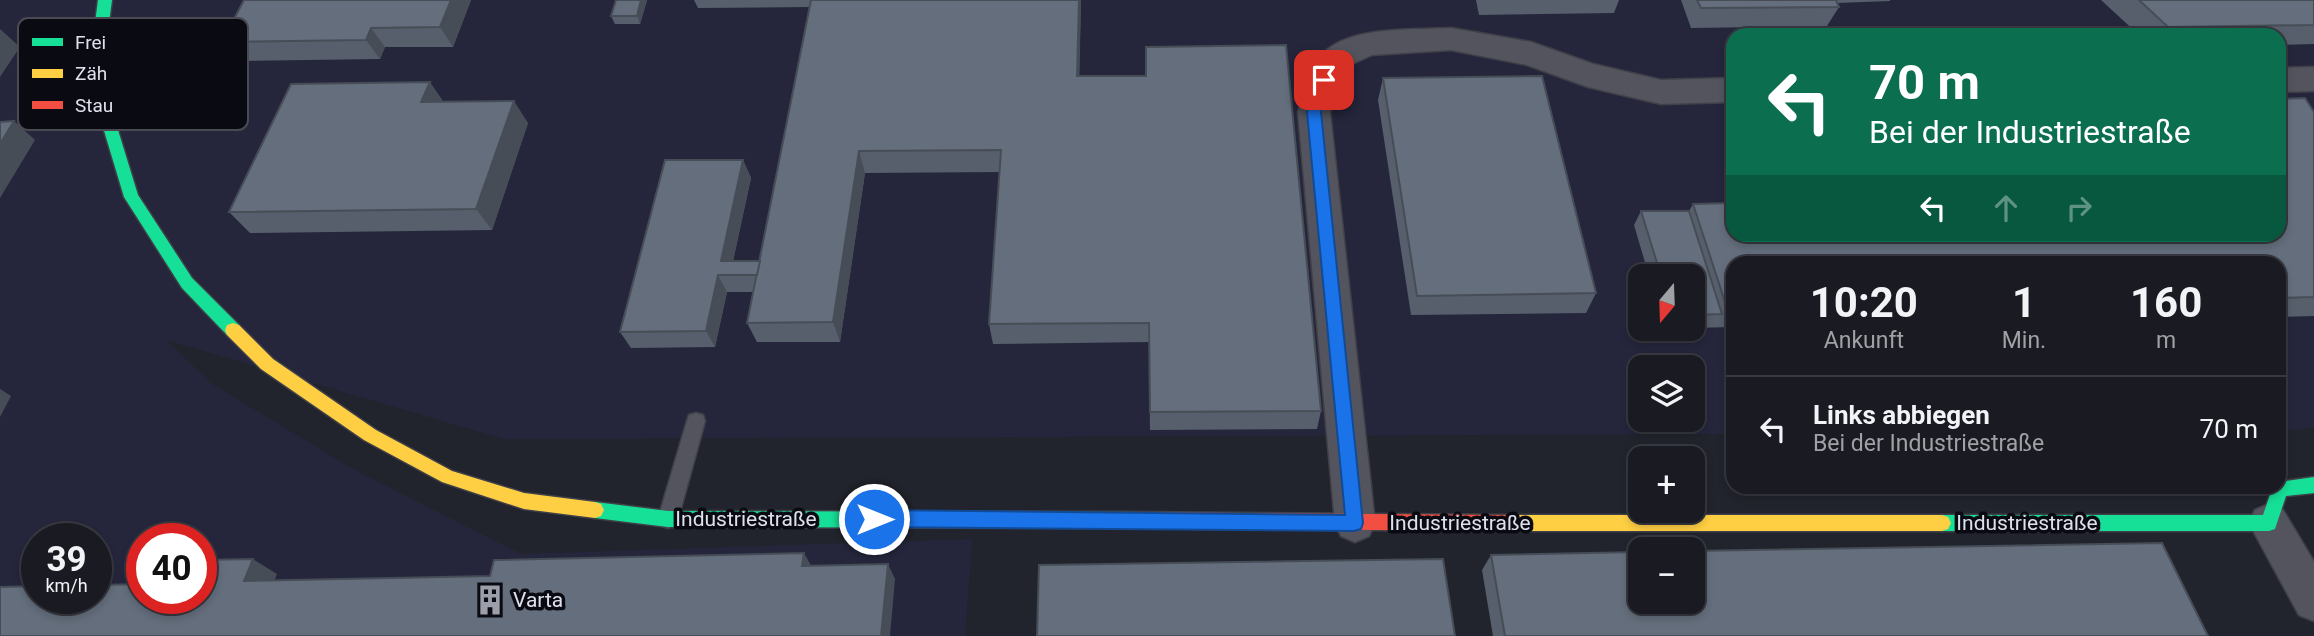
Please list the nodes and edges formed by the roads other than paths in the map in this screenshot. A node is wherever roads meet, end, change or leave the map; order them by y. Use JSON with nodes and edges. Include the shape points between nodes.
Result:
{"nodes":[{"id":1,"x":105,"y":0,"type":"edge"},
{"id":2,"x":103,"y":18,"type":"edge"},
{"id":3,"x":2314,"y":79,"type":"edge"},
{"id":4,"x":2286,"y":80,"type":"edge"},
{"id":5,"x":1726,"y":90,"type":"edge"},
{"id":6,"x":111,"y":130,"type":"edge"},
{"id":7,"x":696,"y":421,"type":"dead end"},
{"id":8,"x":2314,"y":485,"type":"edge"},
{"id":9,"x":2275,"y":499,"type":"edge"},
{"id":10,"x":668,"y":519,"type":"junction"},
{"id":11,"x":1354,"y":523,"type":"junction"},
{"id":12,"x":2314,"y":601,"type":"edge"}],
"edges":[{"from":1,"to":2,"type":"street","name":"Industriestraße"},
{"from":3,"to":4,"type":"street"},
{"from":5,"to":11,"type":"street","via":[[1661,92],[1588,75],[1531,54],[1451,39],[1368,44],[1339,57],[1324,80],[1314,112]]},
{"from":6,"to":10,"type":"street","name":"Industriestraße","via":[[131,197],[187,283],[267,364],[370,435],[448,477],[524,501]]},
{"from":7,"to":10,"type":"lane"},
{"from":8,"to":9,"type":"street","name":"Industriestraße"},
{"from":9,"to":11,"type":"street","name":"Industriestraße"},
{"from":9,"to":12,"type":"street"},
{"from":10,"to":11,"type":"street","name":"Industriestraße"}]}
